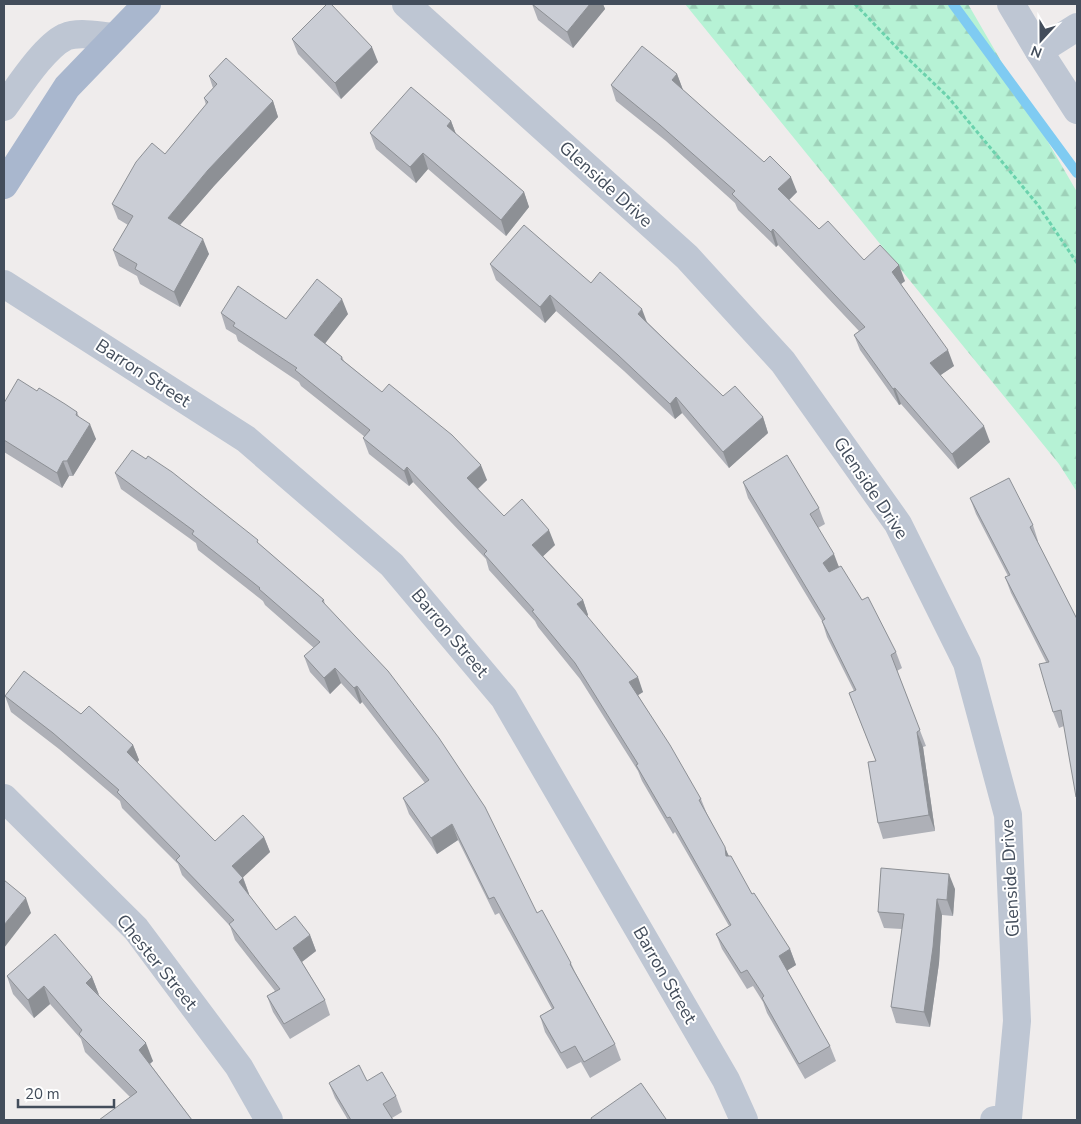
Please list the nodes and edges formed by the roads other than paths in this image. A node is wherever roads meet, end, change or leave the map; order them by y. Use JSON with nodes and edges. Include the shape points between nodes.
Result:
{"nodes":[{"id":1,"x":147,"y":4,"type":"edge"},
{"id":2,"x":406,"y":4,"type":"edge"},
{"id":3,"x":1011,"y":4,"type":"edge"},
{"id":4,"x":1077,"y":27,"type":"edge"},
{"id":5,"x":114,"y":37,"type":"junction"},
{"id":6,"x":1039,"y":51,"type":"junction"},
{"id":7,"x":4,"y":107,"type":"edge"},
{"id":8,"x":1077,"y":110,"type":"edge"},
{"id":9,"x":4,"y":185,"type":"edge"},
{"id":10,"x":4,"y":284,"type":"edge"},
{"id":11,"x":4,"y":798,"type":"edge"},
{"id":12,"x":269,"y":1120,"type":"edge"},
{"id":13,"x":744,"y":1120,"type":"edge"},
{"id":14,"x":994,"y":1120,"type":"edge"}],
"edges":[{"from":1,"to":5,"type":"main road"},
{"from":2,"to":14,"type":"street","name":"Glenside Drive","via":[[687,257],[783,362],[898,524],[967,663],[1008,815],[1018,1021],[1008,1118]]},
{"from":3,"to":6,"type":"street"},
{"from":4,"to":6,"type":"street"},
{"from":5,"to":7,"type":"street","via":[[86,34],[66,37],[50,48]]},
{"from":5,"to":9,"type":"main road","via":[[67,87]]},
{"from":6,"to":8,"type":"street"},
{"from":10,"to":13,"type":"street","name":"Barron Street","via":[[246,439],[392,565],[504,698],[726,1080]]},
{"from":11,"to":12,"type":"street","name":"Chester Street","via":[[136,929],[239,1068]]}]}
